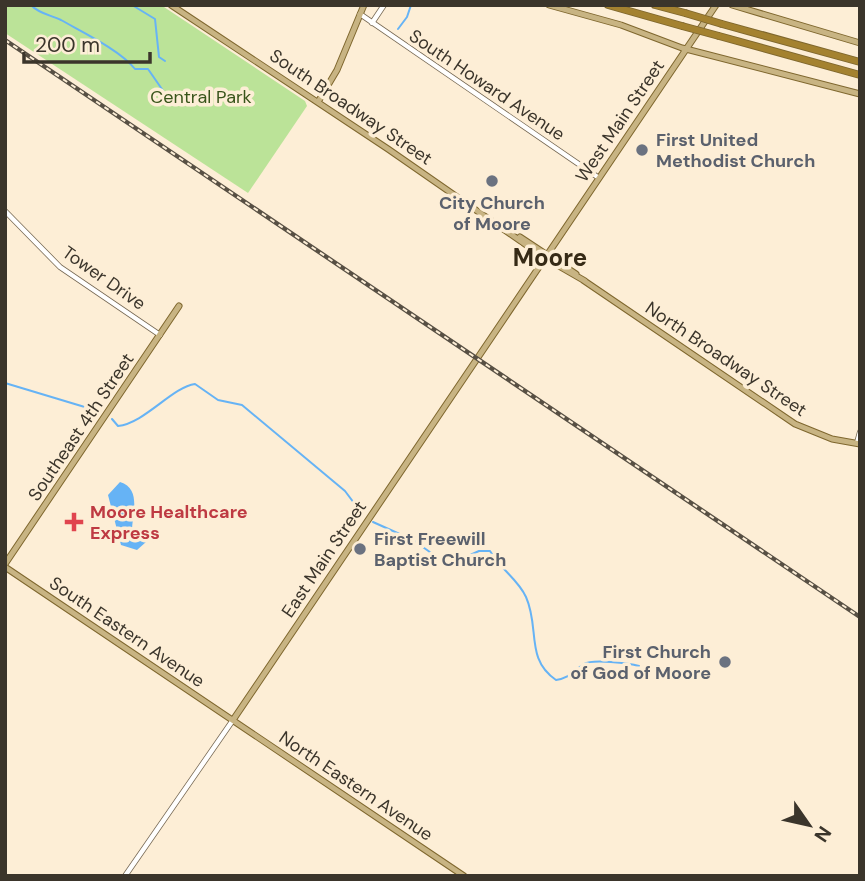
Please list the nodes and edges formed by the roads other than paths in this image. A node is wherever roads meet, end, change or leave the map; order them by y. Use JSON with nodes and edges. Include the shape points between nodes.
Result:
{"nodes":[{"id":1,"x":170,"y":5,"type":"edge"},
{"id":2,"x":364,"y":5,"type":"edge"},
{"id":3,"x":384,"y":5,"type":"edge"},
{"id":4,"x":549,"y":5,"type":"edge"},
{"id":5,"x":608,"y":5,"type":"edge"},
{"id":6,"x":655,"y":5,"type":"edge"},
{"id":7,"x":716,"y":5,"type":"edge"},
{"id":8,"x":732,"y":5,"type":"edge"},
{"id":9,"x":360,"y":14,"type":"junction"},
{"id":10,"x":372,"y":23,"type":"junction"},
{"id":11,"x":860,"y":43,"type":"edge"},
{"id":12,"x":686,"y":49,"type":"junction"},
{"id":13,"x":860,"y":62,"type":"edge"},
{"id":14,"x":860,"y":75,"type":"edge"},
{"id":15,"x":860,"y":94,"type":"edge"},
{"id":16,"x":318,"y":102,"type":"junction"},
{"id":17,"x":599,"y":178,"type":"junction"},
{"id":18,"x":5,"y":211,"type":"edge"},
{"id":19,"x":546,"y":256,"type":"junction"},
{"id":20,"x":179,"y":306,"type":"dead end"},
{"id":21,"x":160,"y":335,"type":"junction"},
{"id":22,"x":860,"y":432,"type":"edge"},
{"id":23,"x":858,"y":444,"type":"edge"},
{"id":24,"x":5,"y":566,"type":"edge"},
{"id":25,"x":233,"y":720,"type":"junction"},
{"id":26,"x":125,"y":876,"type":"edge"},
{"id":27,"x":464,"y":876,"type":"edge"}],
"edges":[{"from":1,"to":16,"type":"main road","name":"South Broadway Street"},
{"from":2,"to":9,"type":"main road"},
{"from":3,"to":10,"type":"street"},
{"from":4,"to":12,"type":"main road"},
{"from":5,"to":14,"type":"highway","bridge":true},
{"from":6,"to":13,"type":"highway","bridge":true},
{"from":7,"to":12,"type":"main road","name":"West Main Street"},
{"from":8,"to":11,"type":"main road"},
{"from":9,"to":10,"type":"street","name":"South Howard Avenue"},
{"from":9,"to":16,"type":"main road","via":[[338,70]]},
{"from":10,"to":17,"type":"street","name":"South Howard Avenue"},
{"from":12,"to":15,"type":"main road"},
{"from":12,"to":17,"type":"main road","name":"West Main Street"},
{"from":16,"to":19,"type":"main road","name":"South Broadway Street"},
{"from":17,"to":19,"type":"main road","name":"West Main Street"},
{"from":18,"to":21,"type":"street","name":"Tower Drive","via":[[60,267]]},
{"from":19,"to":23,"type":"main road","name":"North Broadway Street","via":[[795,424]]},
{"from":19,"to":25,"type":"main road","name":"East Main Street"},
{"from":20,"to":21,"type":"main road","name":"Southeast 4th Street"},
{"from":21,"to":24,"type":"main road","name":"Southeast 4th Street"},
{"from":22,"to":23,"type":"street"},
{"from":24,"to":25,"type":"main road","name":"South Eastern Avenue"},
{"from":25,"to":26,"type":"street","name":"East Main Street"},
{"from":25,"to":27,"type":"main road","name":"North Eastern Avenue"}]}
